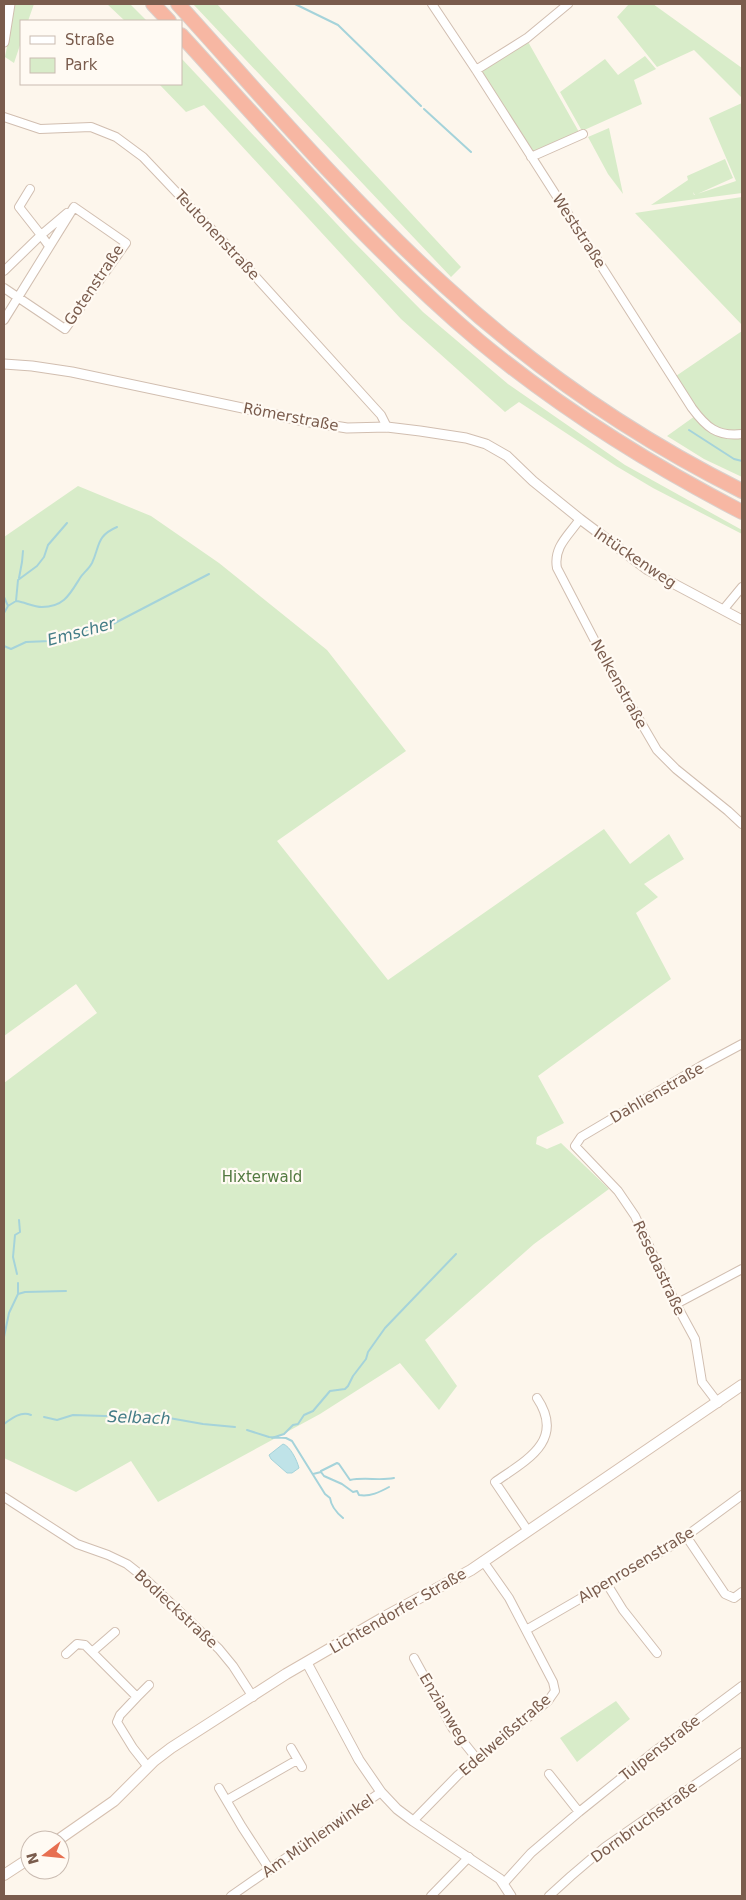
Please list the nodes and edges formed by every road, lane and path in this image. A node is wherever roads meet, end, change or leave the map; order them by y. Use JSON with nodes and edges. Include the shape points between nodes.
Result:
{"nodes":[{"id":1,"x":10,"y":4,"type":"edge"},
{"id":2,"x":153,"y":4,"type":"edge"},
{"id":3,"x":178,"y":4,"type":"edge"},
{"id":4,"x":432,"y":4,"type":"edge"},
{"id":5,"x":563,"y":5,"type":"edge"},
{"id":6,"x":168,"y":20,"type":"edge"},
{"id":7,"x":182,"y":36,"type":"edge"},
{"id":8,"x":4,"y":42,"type":"edge"},
{"id":9,"x":476,"y":70,"type":"junction"},
{"id":10,"x":4,"y":117,"type":"edge"},
{"id":11,"x":583,"y":134,"type":"dead end"},
{"id":12,"x":531,"y":157,"type":"junction"},
{"id":13,"x":30,"y":189,"type":"dead end"},
{"id":14,"x":74,"y":207,"type":"junction"},
{"id":15,"x":41,"y":235,"type":"junction"},
{"id":16,"x":49,"y":246,"type":"junction"},
{"id":17,"x":4,"y":272,"type":"edge"},
{"id":18,"x":4,"y":288,"type":"edge"},
{"id":19,"x":18,"y":298,"type":"junction"},
{"id":20,"x":4,"y":320,"type":"edge"},
{"id":21,"x":4,"y":364,"type":"edge"},
{"id":22,"x":387,"y":428,"type":"junction"},
{"id":23,"x":742,"y":434,"type":"edge"},
{"id":24,"x":742,"y":492,"type":"edge"},
{"id":25,"x":560,"y":502,"type":"joint"},
{"id":26,"x":742,"y":512,"type":"edge"},
{"id":27,"x":580,"y":519,"type":"junction"},
{"id":28,"x":742,"y":587,"type":"edge"},
{"id":29,"x":723,"y":610,"type":"junction"},
{"id":30,"x":742,"y":620,"type":"edge"},
{"id":31,"x":742,"y":824,"type":"edge"},
{"id":32,"x":742,"y":1044,"type":"edge"},
{"id":33,"x":575,"y":1146,"type":"joint"},
{"id":34,"x":742,"y":1269,"type":"edge"},
{"id":35,"x":676,"y":1304,"type":"junction"},
{"id":36,"x":742,"y":1385,"type":"edge"},
{"id":37,"x":538,"y":1398,"type":"dead end"},
{"id":38,"x":718,"y":1403,"type":"junction"},
{"id":39,"x":742,"y":1495,"type":"edge"},
{"id":40,"x":4,"y":1497,"type":"edge"},
{"id":41,"x":528,"y":1531,"type":"junction"},
{"id":42,"x":686,"y":1536,"type":"junction"},
{"id":43,"x":483,"y":1561,"type":"junction"},
{"id":44,"x":607,"y":1584,"type":"junction"},
{"id":45,"x":742,"y":1592,"type":"edge"},
{"id":46,"x":526,"y":1630,"type":"junction"},
{"id":47,"x":116,"y":1632,"type":"dead end"},
{"id":48,"x":92,"y":1652,"type":"junction"},
{"id":49,"x":657,"y":1652,"type":"dead end"},
{"id":50,"x":66,"y":1654,"type":"dead end"},
{"id":51,"x":414,"y":1658,"type":"dead end"},
{"id":52,"x":307,"y":1663,"type":"junction"},
{"id":53,"x":149,"y":1685,"type":"dead end"},
{"id":54,"x":742,"y":1686,"type":"edge"},
{"id":55,"x":253,"y":1696,"type":"junction"},
{"id":56,"x":138,"y":1697,"type":"junction"},
{"id":57,"x":292,"y":1748,"type":"dead end"},
{"id":58,"x":742,"y":1752,"type":"edge"},
{"id":59,"x":477,"y":1759,"type":"junction"},
{"id":60,"x":297,"y":1760,"type":"junction"},
{"id":61,"x":148,"y":1767,"type":"junction"},
{"id":62,"x":302,"y":1767,"type":"dead end"},
{"id":63,"x":549,"y":1774,"type":"dead end"},
{"id":64,"x":219,"y":1788,"type":"dead end"},
{"id":65,"x":381,"y":1792,"type":"junction"},
{"id":66,"x":227,"y":1800,"type":"junction"},
{"id":67,"x":579,"y":1812,"type":"junction"},
{"id":68,"x":414,"y":1821,"type":"junction"},
{"id":69,"x":70,"y":1832,"type":"edge"},
{"id":70,"x":469,"y":1857,"type":"junction"},
{"id":71,"x":20,"y":1865,"type":"edge"},
{"id":72,"x":270,"y":1870,"type":"junction"},
{"id":73,"x":4,"y":1875,"type":"edge"},
{"id":74,"x":504,"y":1883,"type":"junction"},
{"id":75,"x":231,"y":1896,"type":"edge"},
{"id":76,"x":431,"y":1896,"type":"edge"},
{"id":77,"x":511,"y":1896,"type":"edge"},
{"id":78,"x":549,"y":1896,"type":"edge"}],
"edges":[{"from":1,"to":8,"type":"street"},
{"from":2,"to":6,"type":"highway"},
{"from":3,"to":24,"type":"highway","via":[[335,177],[408,251],[511,344],[580,395],[673,455]]},
{"from":4,"to":9,"type":"street","name":"Weststraße"},
{"from":5,"to":9,"type":"street","via":[[527,38]]},
{"from":7,"to":26,"type":"highway","via":[[358,226],[480,341],[524,377],[622,445]]},
{"from":9,"to":12,"type":"street","name":"Weststraße"},
{"from":10,"to":22,"type":"street","name":"Teutonenstraße","via":[[40,128],[91,127],[116,137],[142,157],[381,415]]},
{"from":11,"to":12,"type":"street"},
{"from":12,"to":23,"type":"street","name":"Weststraße","via":[[701,420],[720,432]]},
{"from":13,"to":15,"type":"street","via":[[19,207]]},
{"from":14,"to":15,"type":"street"},
{"from":14,"to":16,"type":"street"},
{"from":14,"to":19,"type":"street","name":"Gotenstraße","via":[[126,242],[65,329]]},
{"from":15,"to":16,"type":"street"},
{"from":15,"to":17,"type":"street"},
{"from":16,"to":19,"type":"street"},
{"from":18,"to":19,"type":"street","name":"Gotenstraße"},
{"from":19,"to":20,"type":"street"},
{"from":21,"to":22,"type":"street","name":"Römerstraße","via":[[72,372],[323,425]]},
{"from":22,"to":25,"type":"street","name":"Römerstraße","via":[[442,434],[486,444],[507,456]]},
{"from":25,"to":27,"type":"street","name":"Intückenweg"},
{"from":27,"to":29,"type":"street","name":"Intückenweg","via":[[648,570]]},
{"from":27,"to":31,"type":"street","name":"Nelkenstraße","via":[[560,546],[555,560],[596,642],[657,750],[676,770]]},
{"from":28,"to":29,"type":"street"},
{"from":29,"to":30,"type":"street","name":"Intückenweg"},
{"from":32,"to":33,"type":"street","name":"Dahlienstraße","via":[[581,1137]]},
{"from":33,"to":35,"type":"street","name":"Resedastraße","via":[[607,1178],[633,1212]]},
{"from":34,"to":35,"type":"street"},
{"from":35,"to":38,"type":"street","name":"Resedastraße","via":[[695,1339],[702,1382]]},
{"from":36,"to":38,"type":"main road","name":"Lichtendorfer Straße"},
{"from":37,"to":41,"type":"street","via":[[546,1416],[543,1442],[536,1453],[495,1482]]},
{"from":38,"to":41,"type":"main road","name":"Lichtendorfer Straße"},
{"from":39,"to":42,"type":"street","name":"Alpenrosenstraße"},
{"from":40,"to":55,"type":"street","name":"Bodieckstraße","via":[[77,1544],[108,1555],[141,1574],[219,1649]]},
{"from":41,"to":43,"type":"main road","name":"Lichtendorfer Straße"},
{"from":42,"to":44,"type":"street","name":"Alpenrosenstraße"},
{"from":42,"to":45,"type":"street","via":[[725,1594],[734,1598]]},
{"from":43,"to":46,"type":"street","name":"Edelweißstraße"},
{"from":43,"to":52,"type":"main road","name":"Lichtendorfer Straße"},
{"from":44,"to":46,"type":"street","name":"Alpenrosenstraße"},
{"from":44,"to":49,"type":"street","via":[[623,1610]]},
{"from":46,"to":59,"type":"street","name":"Edelweißstraße","via":[[555,1691]]},
{"from":47,"to":48,"type":"street"},
{"from":48,"to":50,"type":"street","via":[[80,1643]]},
{"from":48,"to":56,"type":"street"},
{"from":51,"to":59,"type":"street","name":"Enzianweg","via":[[453,1729]]},
{"from":52,"to":55,"type":"main road","name":"Lichtendorfer Straße"},
{"from":52,"to":65,"type":"street","via":[[359,1760]]},
{"from":53,"to":56,"type":"street"},
{"from":54,"to":67,"type":"street","name":"Tulpenstraße"},
{"from":55,"to":61,"type":"main road","name":"Lichtendorfer Straße","via":[[170,1748]]},
{"from":56,"to":61,"type":"street","via":[[117,1722]]},
{"from":57,"to":60,"type":"street"},
{"from":58,"to":78,"type":"street","name":"Dornbruchstraße","via":[[605,1847]]},
{"from":59,"to":68,"type":"street","name":"Edelweißstraße"},
{"from":60,"to":62,"type":"street"},
{"from":60,"to":66,"type":"street"},
{"from":61,"to":69,"type":"main road","name":"Lichtendorfer Straße","via":[[114,1801]]},
{"from":63,"to":67,"type":"street"},
{"from":64,"to":66,"type":"street"},
{"from":65,"to":68,"type":"street"},
{"from":65,"to":72,"type":"street","name":"Am Mühlenwinkel"},
{"from":66,"to":72,"type":"street"},
{"from":67,"to":74,"type":"street","name":"Tulpenstraße","via":[[531,1853]]},
{"from":68,"to":70,"type":"street"},
{"from":70,"to":74,"type":"street"},
{"from":70,"to":76,"type":"street"},
{"from":71,"to":73,"type":"main road"},
{"from":72,"to":75,"type":"street","name":"Am Mühlenwinkel"},
{"from":74,"to":77,"type":"street"}]}
